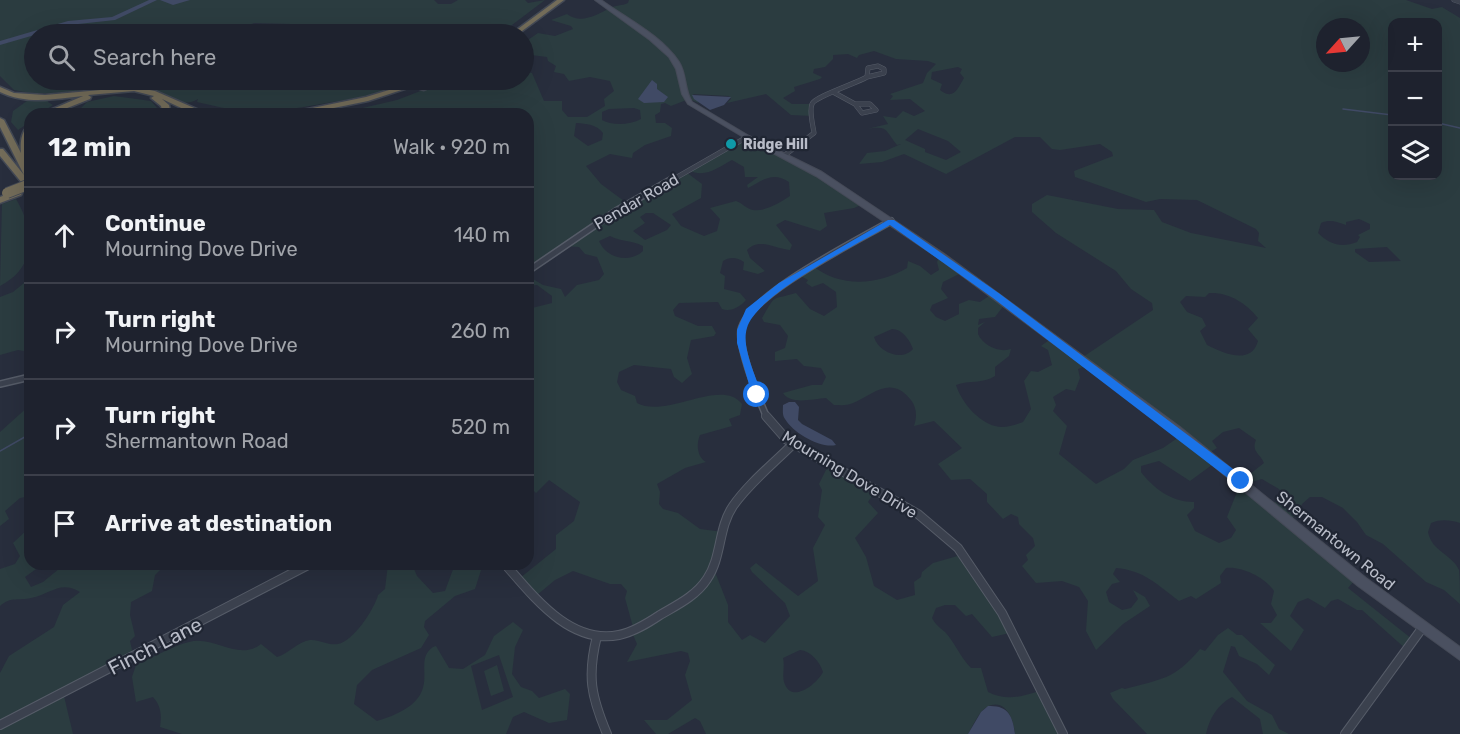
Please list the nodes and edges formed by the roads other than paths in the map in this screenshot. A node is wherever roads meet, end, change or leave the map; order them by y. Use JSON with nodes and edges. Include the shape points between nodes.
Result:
{"nodes":[{"id":1,"x":552,"y":0,"type":"edge"},
{"id":2,"x":561,"y":0,"type":"edge"},
{"id":3,"x":598,"y":0,"type":"edge"},
{"id":4,"x":1454,"y":0,"type":"edge"},
{"id":5,"x":1460,"y":2,"type":"edge"},
{"id":6,"x":520,"y":24,"type":"edge"},
{"id":7,"x":528,"y":24,"type":"edge"},
{"id":8,"x":867,"y":77,"type":"dead end"},
{"id":9,"x":0,"y":89,"type":"edge"},
{"id":10,"x":141,"y":90,"type":"edge"},
{"id":11,"x":141,"y":90,"type":"edge"},
{"id":12,"x":396,"y":90,"type":"edge"},
{"id":13,"x":411,"y":90,"type":"edge"},
{"id":14,"x":833,"y":92,"type":"junction"},
{"id":15,"x":855,"y":104,"type":"dead end"},
{"id":16,"x":60,"y":108,"type":"edge"},
{"id":17,"x":166,"y":108,"type":"edge"},
{"id":18,"x":188,"y":108,"type":"edge"},
{"id":19,"x":329,"y":108,"type":"edge"},
{"id":20,"x":333,"y":108,"type":"edge"},
{"id":21,"x":0,"y":120,"type":"edge"},
{"id":22,"x":747,"y":137,"type":"junction"},
{"id":23,"x":0,"y":152,"type":"edge"},
{"id":24,"x":785,"y":154,"type":"junction"},
{"id":25,"x":0,"y":157,"type":"edge"},
{"id":26,"x":10,"y":162,"type":"junction"},
{"id":27,"x":24,"y":167,"type":"edge"},
{"id":28,"x":24,"y":180,"type":"edge"},
{"id":29,"x":24,"y":189,"type":"edge"},
{"id":30,"x":4,"y":196,"type":"edge"},
{"id":31,"x":891,"y":221,"type":"junction"},
{"id":32,"x":534,"y":267,"type":"edge"},
{"id":33,"x":24,"y":378,"type":"edge"},
{"id":34,"x":0,"y":384,"type":"edge"},
{"id":35,"x":793,"y":444,"type":"junction"},
{"id":36,"x":298,"y":570,"type":"edge"},
{"id":37,"x":511,"y":570,"type":"edge"},
{"id":38,"x":1424,"y":627,"type":"junction"},
{"id":39,"x":597,"y":636,"type":"junction"},
{"id":40,"x":1460,"y":654,"type":"edge"},
{"id":41,"x":0,"y":725,"type":"edge"},
{"id":42,"x":607,"y":734,"type":"edge"},
{"id":43,"x":1063,"y":734,"type":"edge"},
{"id":44,"x":1345,"y":734,"type":"edge"}],
"edges":[{"from":1,"to":6,"type":"highway"},
{"from":2,"to":7,"type":"highway"},
{"from":3,"to":22,"type":"street","name":"Shermantown Road","via":[[674,60],[690,103]]},
{"from":4,"to":5,"type":"street"},
{"from":8,"to":14,"type":"street"},
{"from":9,"to":11,"type":"highway","via":[[33,97]]},
{"from":10,"to":18,"type":"highway"},
{"from":12,"to":19,"type":"highway"},
{"from":13,"to":20,"type":"highway"},
{"from":14,"to":15,"type":"street"},
{"from":14,"to":24,"type":"street","via":[[813,102],[814,132]]},
{"from":16,"to":17,"type":"highway","via":[[84,98],[123,92],[142,93]]},
{"from":21,"to":27,"type":"highway"},
{"from":22,"to":24,"type":"street","name":"Shermantown Road"},
{"from":22,"to":32,"type":"street","name":"Pendar Road","via":[[616,211]]},
{"from":23,"to":26,"type":"highway"},
{"from":24,"to":31,"type":"street","name":"Shermantown Road"},
{"from":25,"to":26,"type":"highway"},
{"from":26,"to":28,"type":"highway"},
{"from":29,"to":30,"type":"highway"},
{"from":31,"to":35,"type":"street","name":"Mourning Dove Drive","via":[[782,285],[756,304],[743,322],[742,343],[760,403],[776,430]]},
{"from":31,"to":38,"type":"street","name":"Shermantown Road","via":[[1177,430],[1336,561]]},
{"from":33,"to":34,"type":"street"},
{"from":35,"to":39,"type":"street","via":[[731,509],[712,572],[691,596],[643,626],[618,636]]},
{"from":35,"to":43,"type":"street","name":"Mourning Dove Drive","via":[[918,514],[953,543],[1002,613]]},
{"from":36,"to":41,"type":"street","name":"Finch Lane"},
{"from":37,"to":39,"type":"street","via":[[573,629]]},
{"from":38,"to":40,"type":"street","name":"Shermantown Road"},
{"from":38,"to":44,"type":"street"},
{"from":39,"to":42,"type":"street","via":[[589,667],[591,697]]}]}
